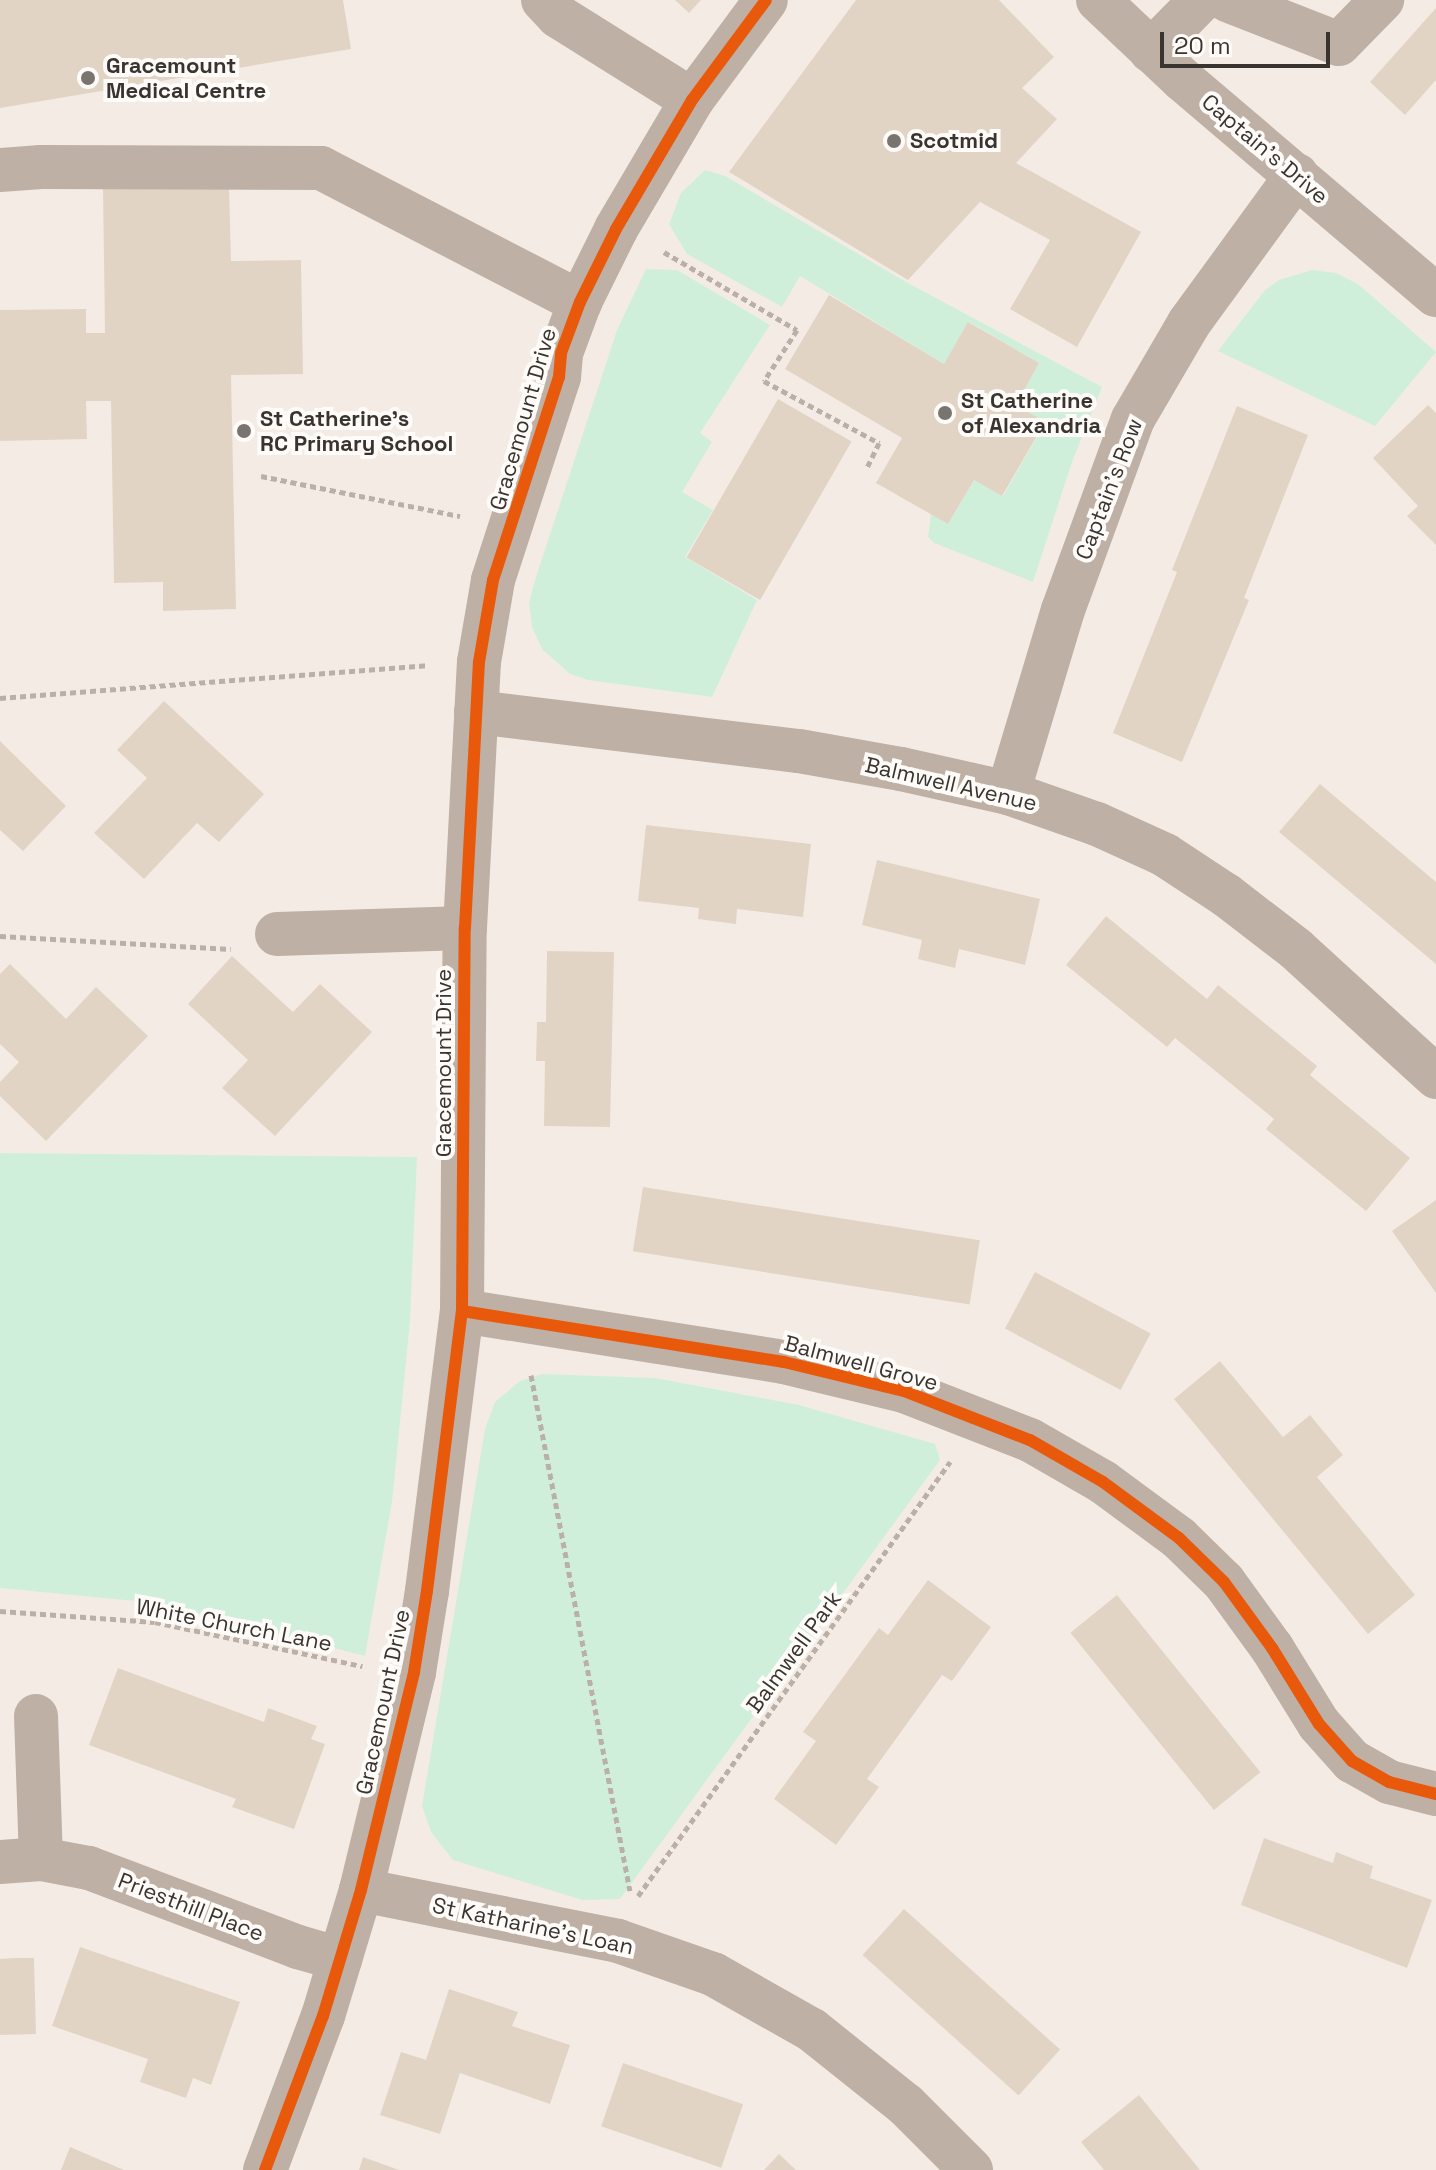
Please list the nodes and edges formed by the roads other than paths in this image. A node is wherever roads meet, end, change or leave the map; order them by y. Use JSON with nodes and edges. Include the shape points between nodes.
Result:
{"nodes":[{"id":1,"x":543,"y":0,"type":"edge"},
{"id":2,"x":766,"y":0,"type":"edge"},
{"id":3,"x":1098,"y":0,"type":"edge"},
{"id":4,"x":1201,"y":0,"type":"edge"},
{"id":5,"x":1227,"y":0,"type":"edge"},
{"id":6,"x":1382,"y":0,"type":"edge"},
{"id":7,"x":1151,"y":51,"type":"junction"},
{"id":8,"x":692,"y":100,"type":"junction"},
{"id":9,"x":0,"y":170,"type":"edge"},
{"id":10,"x":1297,"y":175,"type":"junction"},
{"id":11,"x":1436,"y":295,"type":"edge"},
{"id":12,"x":580,"y":302,"type":"junction"},
{"id":13,"x":476,"y":712,"type":"junction"},
{"id":14,"x":1008,"y":793,"type":"junction"},
{"id":15,"x":465,"y":928,"type":"junction"},
{"id":16,"x":277,"y":934,"type":"road end"},
{"id":17,"x":1436,"y":1077,"type":"edge"},
{"id":18,"x":462,"y":1311,"type":"junction"},
{"id":19,"x":36,"y":1716,"type":"dead end"},
{"id":20,"x":1436,"y":1794,"type":"edge"},
{"id":21,"x":21,"y":1861,"type":"edge"},
{"id":22,"x":361,"y":1890,"type":"junction"},
{"id":23,"x":340,"y":1959,"type":"junction"},
{"id":24,"x":265,"y":2170,"type":"edge"},
{"id":25,"x":971,"y":2170,"type":"edge"}],
"edges":[{"from":1,"to":8,"type":"street","via":[[558,16]]},
{"from":2,"to":8,"type":"street","name":"Gracemount Drive"},
{"from":3,"to":7,"type":"street","name":"Captain's Drive"},
{"from":4,"to":7,"type":"street"},
{"from":5,"to":6,"type":"street","via":[[1339,44]]},
{"from":7,"to":10,"type":"street","name":"Captain's Drive"},
{"from":8,"to":12,"type":"street","name":"Gracemount Drive"},
{"from":9,"to":12,"type":"street","via":[[321,168]]},
{"from":10,"to":11,"type":"street","name":"Captain's Drive"},
{"from":10,"to":14,"type":"street","name":"Captain's Row","via":[[1189,323],[1133,419],[1063,610]]},
{"from":12,"to":13,"type":"street","name":"Gracemount Drive","via":[[493,580]]},
{"from":13,"to":14,"type":"street","name":"Balmwell Avenue","via":[[799,751]]},
{"from":13,"to":15,"type":"street","name":"Gracemount Drive"},
{"from":14,"to":17,"type":"street","name":"Balmwell Avenue","via":[[1151,849],[1226,895],[1296,949]]},
{"from":15,"to":16,"type":"street"},
{"from":15,"to":18,"type":"street","name":"Gracemount Drive"},
{"from":18,"to":20,"type":"street","name":"Balmwell Grove","via":[[784,1362],[904,1391],[1030,1440],[1103,1482],[1179,1538],[1224,1582],[1319,1724],[1352,1761],[1389,1782]]},
{"from":18,"to":22,"type":"street","name":"Gracemount Drive","via":[[414,1672]]},
{"from":19,"to":21,"type":"street","name":"Priesthill Place"},
{"from":21,"to":23,"type":"street","name":"Priesthill Place","via":[[89,1868]]},
{"from":22,"to":23,"type":"street","name":"Gracemount Drive"},
{"from":22,"to":25,"type":"street","name":"St Katharine's Loan","via":[[618,1941],[713,1974],[812,2030],[906,2105]]},
{"from":23,"to":24,"type":"street","name":"Gracemount Drive"}]}
